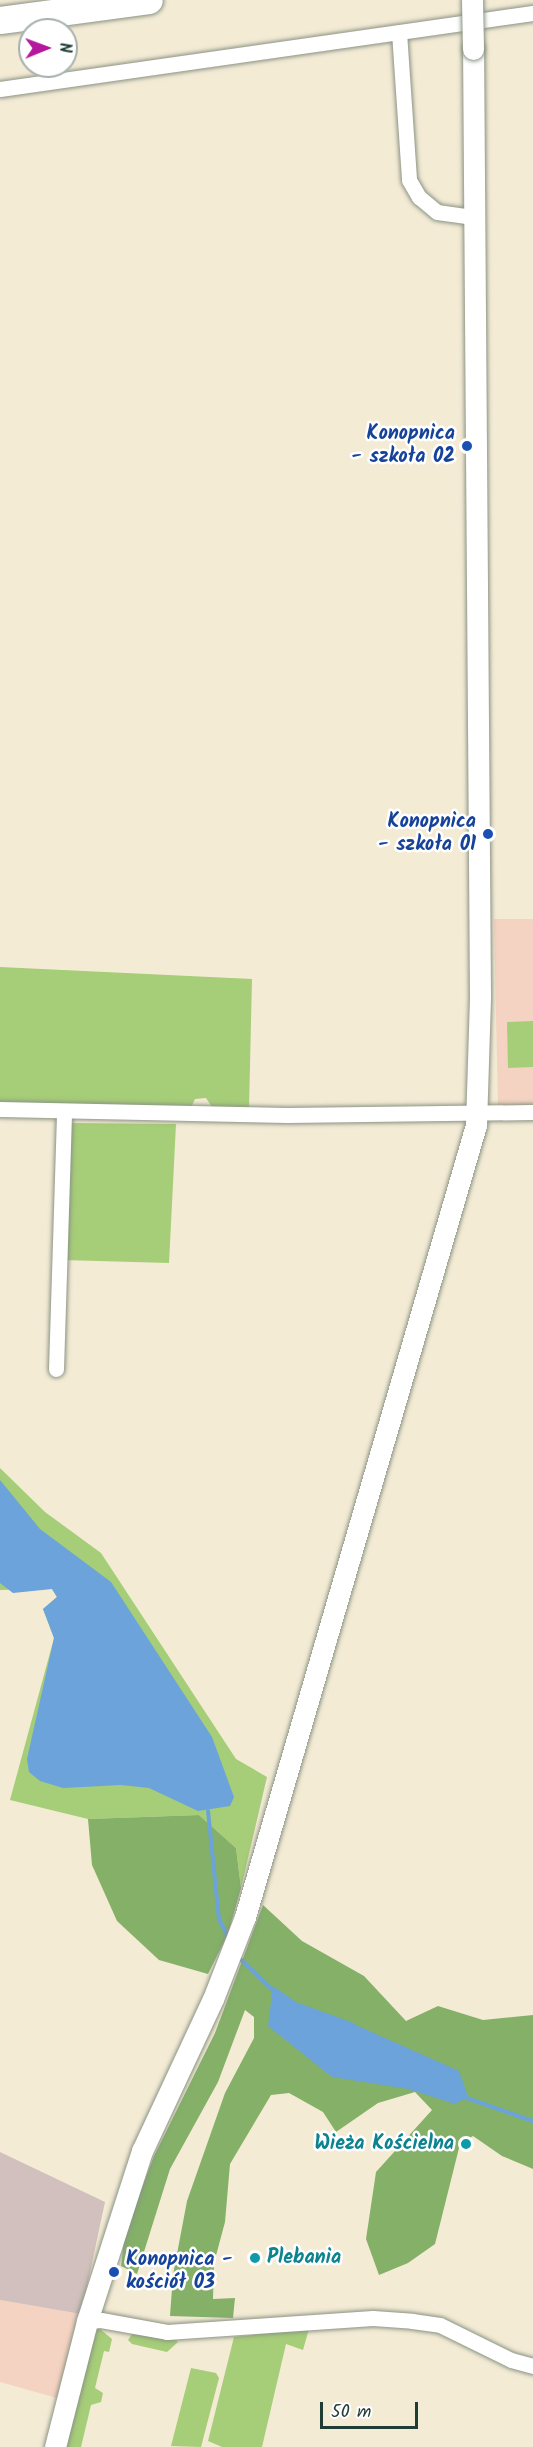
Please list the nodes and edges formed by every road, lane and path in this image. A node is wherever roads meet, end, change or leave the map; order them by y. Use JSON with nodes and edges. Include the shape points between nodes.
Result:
{"nodes":[{"id":1,"x":149,"y":0,"type":"edge"},
{"id":2,"x":472,"y":0,"type":"edge"},
{"id":3,"x":533,"y":13,"type":"edge"},
{"id":4,"x":0,"y":20,"type":"edge"},
{"id":5,"x":399,"y":32,"type":"junction"},
{"id":6,"x":0,"y":89,"type":"edge"},
{"id":7,"x":474,"y":217,"type":"junction"},
{"id":8,"x":0,"y":1109,"type":"edge"},
{"id":9,"x":64,"y":1112,"type":"junction"},
{"id":10,"x":533,"y":1112,"type":"edge"},
{"id":11,"x":478,"y":1114,"type":"junction"},
{"id":12,"x":56,"y":1369,"type":"dead end"},
{"id":13,"x":87,"y":2321,"type":"junction"},
{"id":14,"x":533,"y":2366,"type":"edge"},
{"id":15,"x":55,"y":2447,"type":"edge"}],
"edges":[{"from":1,"to":4,"type":"highway"},
{"from":2,"to":7,"type":"street","bridge":true},
{"from":3,"to":5,"type":"street"},
{"from":5,"to":6,"type":"street"},
{"from":5,"to":7,"type":"street","via":[[409,180],[419,197],[437,212]]},
{"from":7,"to":11,"type":"street"},
{"from":8,"to":9,"type":"street"},
{"from":9,"to":11,"type":"street"},
{"from":9,"to":12,"type":"street"},
{"from":10,"to":11,"type":"street"},
{"from":11,"to":13,"type":"street","via":[[460,1188],[245,1917],[224,1974],[142,2151]]},
{"from":13,"to":14,"type":"street","via":[[175,2332],[373,2318],[412,2321],[440,2325],[511,2360]]},
{"from":13,"to":15,"type":"street"}]}
